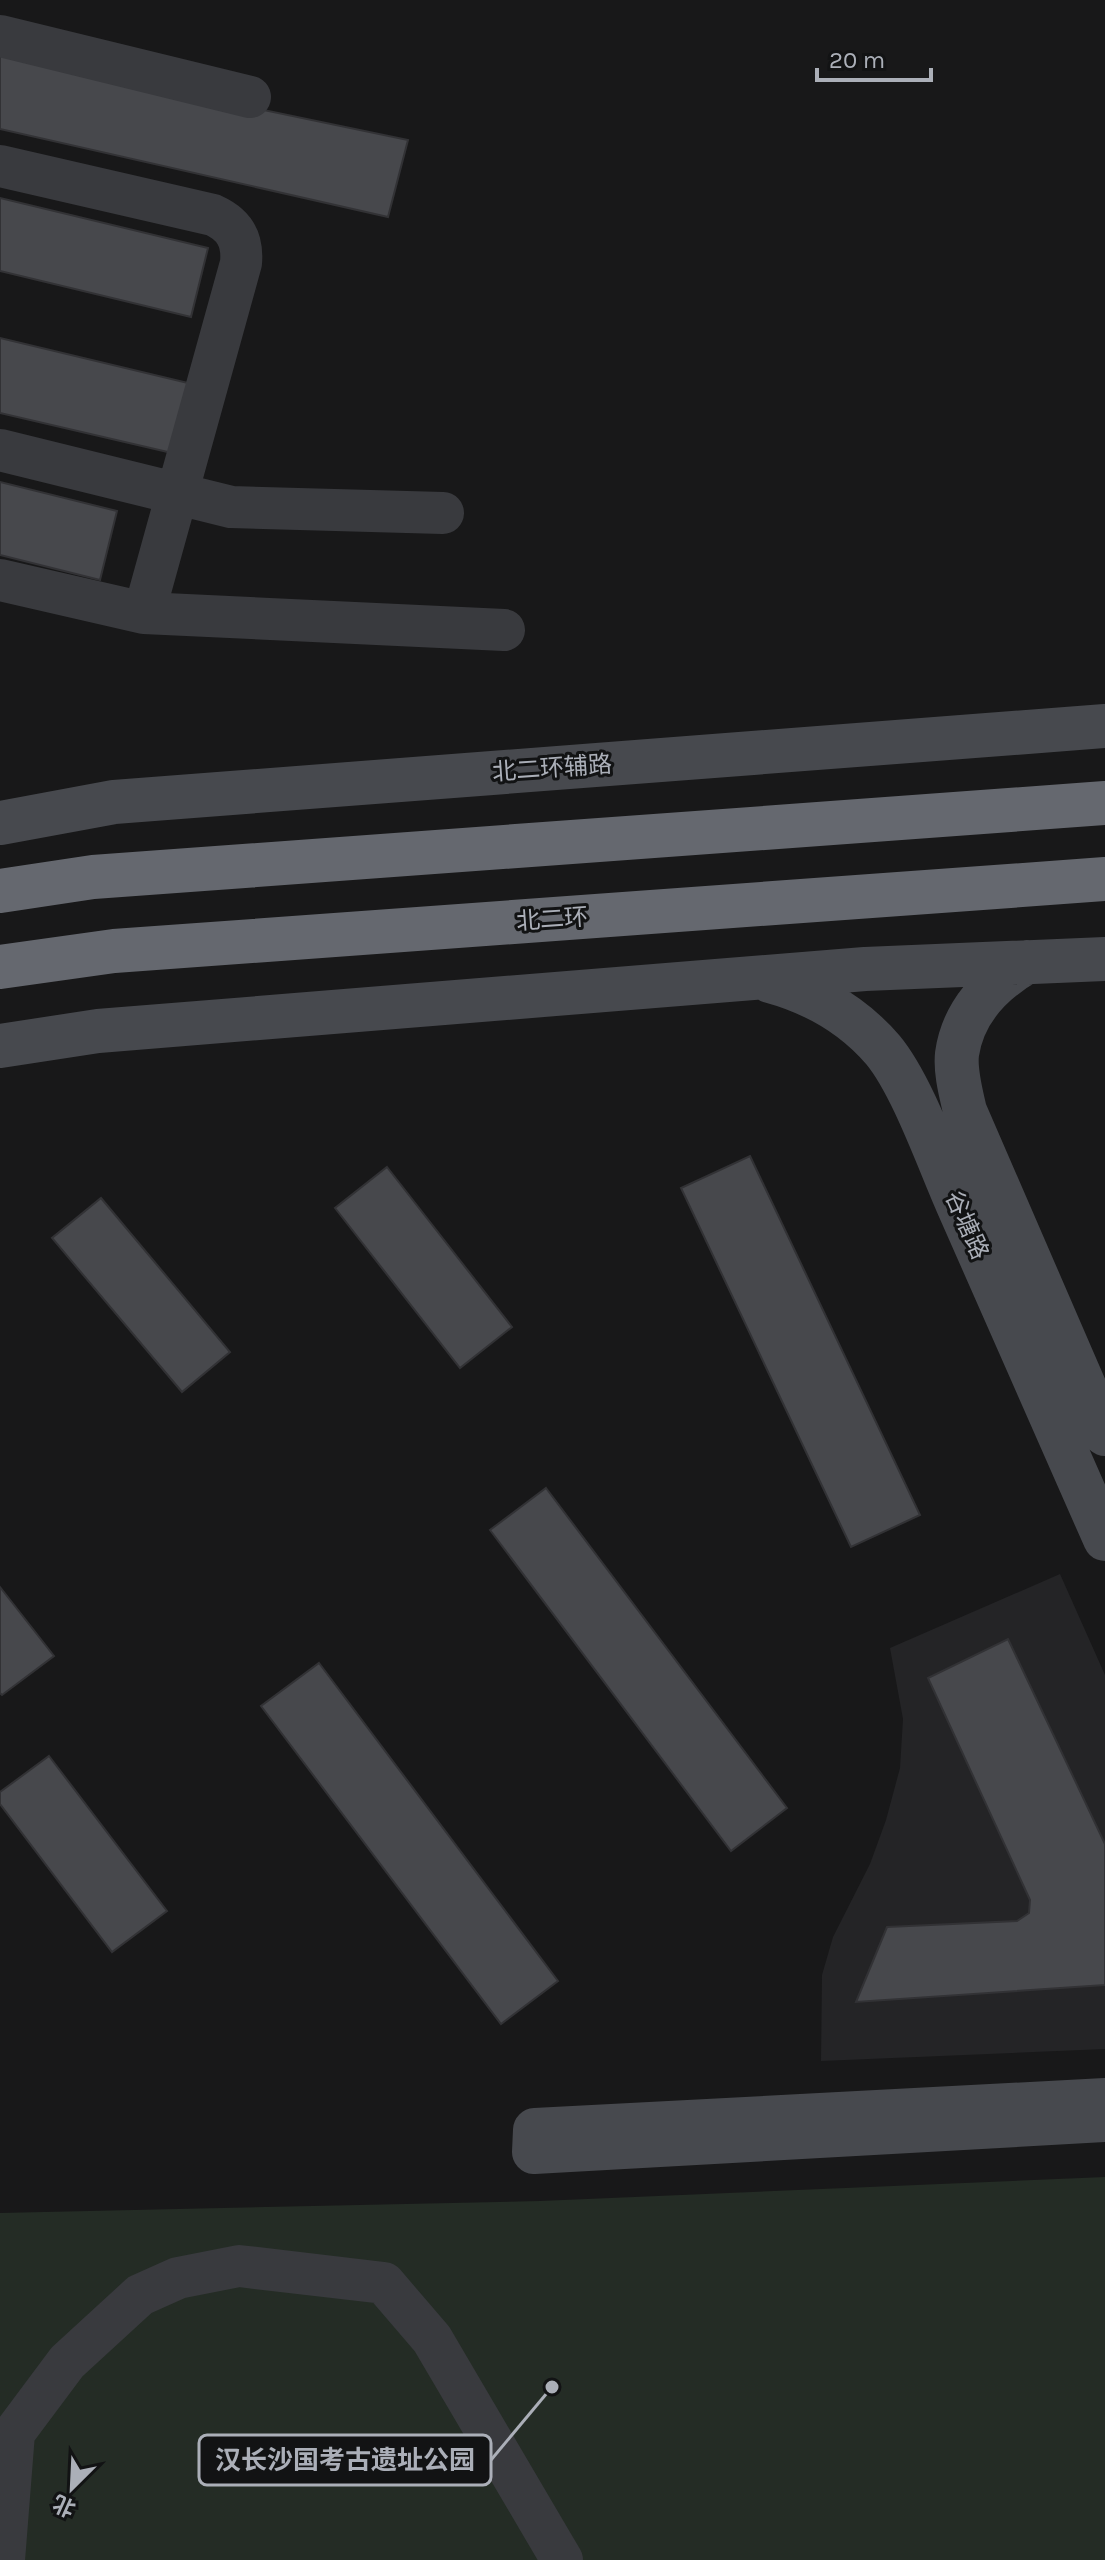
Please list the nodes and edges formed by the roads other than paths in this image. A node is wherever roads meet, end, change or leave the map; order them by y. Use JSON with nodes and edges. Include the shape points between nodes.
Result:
{"nodes":[{"id":1,"x":0,"y":36,"type":"edge"},
{"id":2,"x":250,"y":97,"type":"dead end"},
{"id":3,"x":0,"y":166,"type":"edge"},
{"id":4,"x":0,"y":450,"type":"edge"},
{"id":5,"x":179,"y":493,"type":"junction"},
{"id":6,"x":443,"y":513,"type":"dead end"},
{"id":7,"x":0,"y":580,"type":"edge"},
{"id":8,"x":144,"y":613,"type":"junction"},
{"id":9,"x":504,"y":630,"type":"dead end"},
{"id":10,"x":1105,"y":726,"type":"edge"},
{"id":11,"x":1105,"y":803,"type":"edge"},
{"id":12,"x":0,"y":823,"type":"edge"},
{"id":13,"x":1105,"y":879,"type":"edge"},
{"id":14,"x":0,"y":891,"type":"edge"},
{"id":15,"x":1105,"y":959,"type":"edge"},
{"id":16,"x":1027,"y":962,"type":"junction"},
{"id":17,"x":0,"y":967,"type":"edge"},
{"id":18,"x":756,"y":978,"type":"junction"},
{"id":19,"x":0,"y":1046,"type":"edge"},
{"id":20,"x":1105,"y":1434,"type":"edge"},
{"id":21,"x":1105,"y":1539,"type":"edge"},
{"id":22,"x":1105,"y":2100,"type":"edge"},
{"id":23,"x":1105,"y":2120,"type":"edge"},
{"id":24,"x":4,"y":2560,"type":"edge"},
{"id":25,"x":562,"y":2560,"type":"edge"}],
"edges":[{"from":1,"to":2,"type":"street"},
{"from":3,"to":5,"type":"street","via":[[213,215],[228,222],[238,237],[241,263]]},
{"from":4,"to":5,"type":"street"},
{"from":5,"to":6,"type":"street","via":[[231,507]]},
{"from":5,"to":8,"type":"street"},
{"from":7,"to":8,"type":"street"},
{"from":8,"to":9,"type":"street"},
{"from":10,"to":12,"type":"main road","name":"北二环辅路","via":[[114,802]]},
{"from":11,"to":14,"type":"highway","via":[[93,877]]},
{"from":13,"to":17,"type":"highway","name":"北二环","via":[[114,951]]},
{"from":15,"to":16,"type":"main road"},
{"from":16,"to":18,"type":"main road"},
{"from":16,"to":20,"type":"main road","name":"谷塘路","via":[[1001,977],[968,1021],[957,1055],[959,1083],[965,1111]]},
{"from":18,"to":19,"type":"main road","via":[[98,1031]]},
{"from":18,"to":21,"type":"main road","name":"谷塘路","via":[[801,989],[830,1005],[884,1052],[924,1127]]},
{"from":22,"to":23,"type":"main road","via":[[535,2130],[534,2152]]},
{"from":24,"to":25,"type":"street","via":[[14,2433],[67,2362],[140,2295],[178,2278],[239,2266],[384,2283],[432,2339]]}]}
